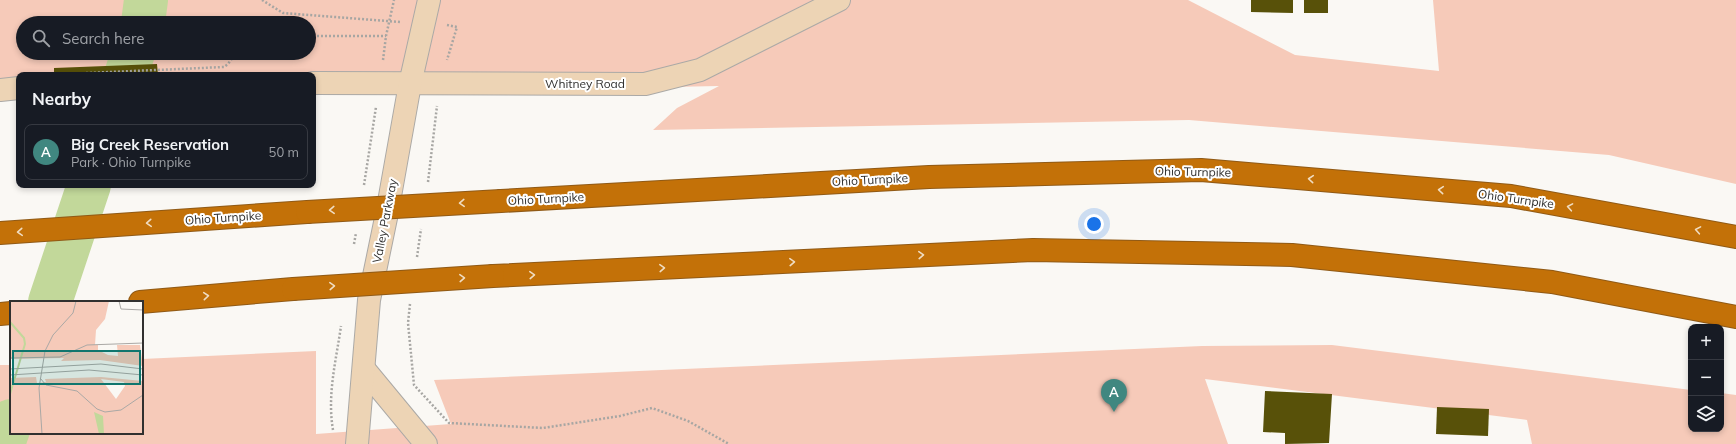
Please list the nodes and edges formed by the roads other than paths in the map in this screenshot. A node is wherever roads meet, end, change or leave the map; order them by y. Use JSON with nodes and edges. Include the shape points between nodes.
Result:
{"nodes":[{"id":1,"x":429,"y":0,"type":"edge"},
{"id":2,"x":839,"y":0,"type":"edge"},
{"id":3,"x":316,"y":83,"type":"edge"},
{"id":4,"x":410,"y":84,"type":"junction"},
{"id":5,"x":16,"y":88,"type":"edge"},
{"id":6,"x":0,"y":90,"type":"edge"},
{"id":7,"x":0,"y":233,"type":"edge"},
{"id":8,"x":1736,"y":237,"type":"edge"},
{"id":9,"x":143,"y":302,"type":"edge"},
{"id":10,"x":10,"y":313,"type":"edge"},
{"id":11,"x":0,"y":314,"type":"edge"},
{"id":12,"x":1736,"y":317,"type":"edge"},
{"id":13,"x":364,"y":369,"type":"junction"},
{"id":14,"x":357,"y":444,"type":"edge"},
{"id":15,"x":426,"y":444,"type":"edge"}],
"edges":[{"from":1,"to":4,"type":"street","name":"Valley Parkway"},
{"from":2,"to":4,"type":"street","name":"Whitney Road","via":[[700,70],[644,84]]},
{"from":3,"to":4,"type":"street","name":"Whitney Road"},
{"from":4,"to":13,"type":"street","name":"Valley Parkway","via":[[369,300]]},
{"from":5,"to":6,"type":"street"},
{"from":8,"to":7,"type":"highway","name":"Ohio Turnpike","one_way":true,"bridge":true,"via":[[1511,196],[1201,170],[928,176],[307,212]]},
{"from":9,"to":12,"type":"highway","one_way":true,"bridge":true,"via":[[493,276],[1033,250],[1292,255],[1552,282]]},
{"from":10,"to":11,"type":"highway"},
{"from":13,"to":14,"type":"street","name":"Valley Parkway"},
{"from":13,"to":15,"type":"street"}]}
